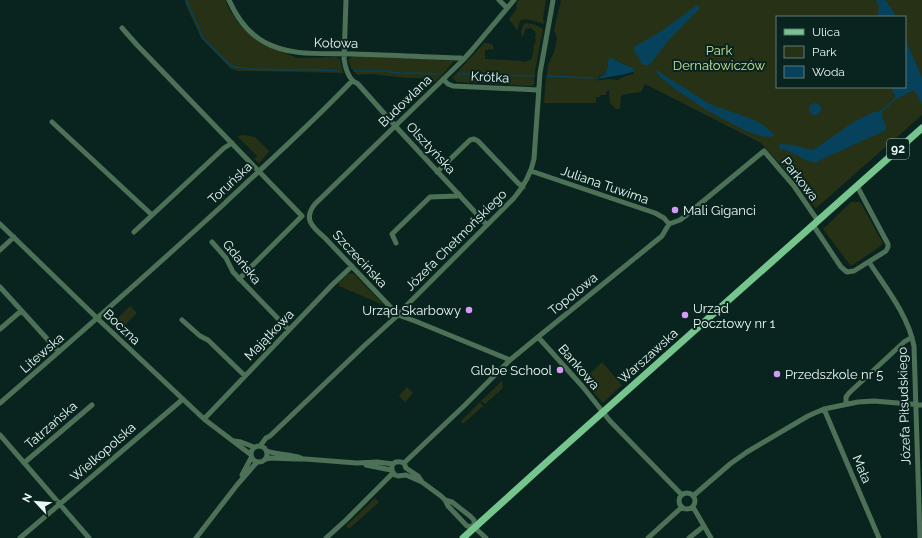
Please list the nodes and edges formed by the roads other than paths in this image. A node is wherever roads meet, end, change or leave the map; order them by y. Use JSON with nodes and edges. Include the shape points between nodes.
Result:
{"nodes":[{"id":1,"x":229,"y":0,"type":"edge"},
{"id":2,"x":346,"y":0,"type":"edge"},
{"id":3,"x":499,"y":0,"type":"edge"},
{"id":4,"x":514,"y":0,"type":"edge"},
{"id":5,"x":553,"y":2,"type":"edge"},
{"id":6,"x":507,"y":8,"type":"junction"},
{"id":7,"x":122,"y":28,"type":"dead end"},
{"id":8,"x":344,"y":54,"type":"junction"},
{"id":9,"x":463,"y":60,"type":"junction"},
{"id":10,"x":443,"y":79,"type":"junction"},
{"id":11,"x":353,"y":81,"type":"junction"},
{"id":12,"x":538,"y":90,"type":"junction"},
{"id":13,"x":52,"y":122,"type":"dead end"},
{"id":14,"x":396,"y":126,"type":"junction"},
{"id":15,"x":922,"y":129,"type":"edge"},
{"id":16,"x":232,"y":143,"type":"junction"},
{"id":17,"x":764,"y":151,"type":"joint"},
{"id":18,"x":531,"y":171,"type":"junction"},
{"id":19,"x":259,"y":172,"type":"junction"},
{"id":20,"x":437,"y":172,"type":"junction"},
{"id":21,"x":857,"y":186,"type":"junction"},
{"id":22,"x":523,"y":187,"type":"junction"},
{"id":23,"x":459,"y":194,"type":"junction"},
{"id":24,"x":152,"y":215,"type":"junction"},
{"id":25,"x":302,"y":216,"type":"junction"},
{"id":26,"x":309,"y":216,"type":"junction"},
{"id":27,"x":816,"y":223,"type":"junction"},
{"id":28,"x":0,"y":224,"type":"edge"},
{"id":29,"x":669,"y":224,"type":"junction"},
{"id":30,"x":487,"y":225,"type":"junction"},
{"id":31,"x":134,"y":232,"type":"dead end"},
{"id":32,"x":14,"y":237,"type":"junction"},
{"id":33,"x":212,"y":242,"type":"dead end"},
{"id":34,"x":396,"y":244,"type":"dead end"},
{"id":35,"x":0,"y":250,"type":"edge"},
{"id":36,"x":869,"y":262,"type":"junction"},
{"id":37,"x":352,"y":266,"type":"junction"},
{"id":38,"x":238,"y":279,"type":"junction"},
{"id":39,"x":0,"y":288,"type":"edge"},
{"id":40,"x":21,"y":311,"type":"junction"},
{"id":41,"x":398,"y":315,"type":"junction"},
{"id":42,"x":98,"y":319,"type":"junction"},
{"id":43,"x":182,"y":320,"type":"dead end"},
{"id":44,"x":0,"y":329,"type":"edge"},
{"id":45,"x":289,"y":330,"type":"junction"},
{"id":46,"x":538,"y":337,"type":"junction"},
{"id":47,"x":912,"y":337,"type":"junction"},
{"id":48,"x":59,"y":352,"type":"junction"},
{"id":49,"x":510,"y":360,"type":"junction"},
{"id":50,"x":245,"y":376,"type":"junction"},
{"id":51,"x":182,"y":399,"type":"junction"},
{"id":52,"x":0,"y":403,"type":"edge"},
{"id":53,"x":846,"y":404,"type":"junction"},
{"id":54,"x":916,"y":404,"type":"junction"},
{"id":55,"x":92,"y":405,"type":"dead end"},
{"id":56,"x":922,"y":405,"type":"edge"},
{"id":57,"x":824,"y":409,"type":"junction"},
{"id":58,"x":603,"y":412,"type":"junction"},
{"id":59,"x":204,"y":419,"type":"junction"},
{"id":60,"x":0,"y":435,"type":"edge"},
{"id":61,"x":233,"y":441,"type":"junction"},
{"id":62,"x":254,"y":447,"type":"junction"},
{"id":63,"x":264,"y":449,"type":"junction"},
{"id":64,"x":251,"y":456,"type":"junction"},
{"id":65,"x":305,"y":458,"type":"junction"},
{"id":66,"x":266,"y":459,"type":"junction"},
{"id":67,"x":257,"y":462,"type":"junction"},
{"id":68,"x":24,"y":463,"type":"junction"},
{"id":69,"x":357,"y":463,"type":"junction"},
{"id":70,"x":405,"y":465,"type":"junction"},
{"id":71,"x":381,"y":468,"type":"junction"},
{"id":72,"x":393,"y":469,"type":"junction"},
{"id":73,"x":402,"y":475,"type":"junction"},
{"id":74,"x":386,"y":480,"type":"junction"},
{"id":75,"x":422,"y":482,"type":"junction"},
{"id":76,"x":237,"y":485,"type":"junction"},
{"id":77,"x":682,"y":495,"type":"junction"},
{"id":78,"x":693,"y":496,"type":"junction"},
{"id":79,"x":445,"y":500,"type":"junction"},
{"id":80,"x":60,"y":504,"type":"junction"},
{"id":81,"x":682,"y":507,"type":"junction"},
{"id":82,"x":693,"y":507,"type":"junction"},
{"id":83,"x":704,"y":526,"type":"junction"},
{"id":84,"x":474,"y":527,"type":"junction"},
{"id":85,"x":20,"y":538,"type":"edge"},
{"id":86,"x":89,"y":538,"type":"edge"},
{"id":87,"x":196,"y":538,"type":"edge"},
{"id":88,"x":326,"y":538,"type":"edge"},
{"id":89,"x":463,"y":538,"type":"edge"},
{"id":90,"x":486,"y":538,"type":"edge"},
{"id":91,"x":648,"y":538,"type":"edge"},
{"id":92,"x":689,"y":538,"type":"edge"},
{"id":93,"x":711,"y":538,"type":"edge"},
{"id":94,"x":879,"y":538,"type":"edge"},
{"id":95,"x":920,"y":538,"type":"edge"}],
"edges":[{"from":1,"to":8,"type":"street","name":"Kołowa","via":[[240,20],[264,42],[292,52]]},
{"from":2,"to":8,"type":"street"},
{"from":3,"to":6,"type":"street"},
{"from":4,"to":6,"type":"street","name":"Budowlana"},
{"from":5,"to":12,"type":"street","name":"Józefa Chełmońskiego"},
{"from":6,"to":9,"type":"street","name":"Budowlana"},
{"from":7,"to":16,"type":"street"},
{"from":8,"to":9,"type":"street","name":"Kołowa"},
{"from":8,"to":11,"type":"street","via":[[345,67]]},
{"from":9,"to":10,"type":"street","name":"Budowlana"},
{"from":10,"to":12,"type":"street","name":"Krótka","via":[[453,86]]},
{"from":10,"to":14,"type":"street","name":"Budowlana"},
{"from":11,"to":14,"type":"street","name":"Olsztyńska"},
{"from":11,"to":19,"type":"street","name":"Toruńska"},
{"from":12,"to":18,"type":"street","name":"Józefa Chełmońskiego","via":[[536,150]]},
{"from":13,"to":24,"type":"street"},
{"from":14,"to":20,"type":"street","name":"Olsztyńska"},
{"from":14,"to":26,"type":"street","name":"Budowlana","via":[[314,204]]},
{"from":15,"to":21,"type":"main road","name":"Warszawska","number":"92"},
{"from":16,"to":19,"type":"street"},
{"from":16,"to":24,"type":"street"},
{"from":17,"to":27,"type":"street","name":"Parkowa","via":[[794,186]]},
{"from":17,"to":29,"type":"street","name":"Topolowa","via":[[684,217]]},
{"from":18,"to":22,"type":"street","name":"Józefa Chełmońskiego"},
{"from":18,"to":29,"type":"street","name":"Juliana Tuwima","via":[[655,213]]},
{"from":19,"to":25,"type":"street"},
{"from":19,"to":42,"type":"street","name":"Toruńska"},
{"from":20,"to":22,"type":"street","via":[[474,139]]},
{"from":20,"to":23,"type":"street","name":"Olsztyńska"},
{"from":21,"to":27,"type":"main road","name":"Warszawska","number":"92"},
{"from":21,"to":36,"type":"street","name":"Parkowa","via":[[888,244],[886,251]]},
{"from":22,"to":30,"type":"street","name":"Józefa Chełmońskiego"},
{"from":23,"to":30,"type":"street","name":"Olsztyńska"},
{"from":23,"to":34,"type":"street","name":"Olsztyńska","via":[[430,197],[392,234]]},
{"from":24,"to":31,"type":"street"},
{"from":25,"to":26,"type":"street"},
{"from":25,"to":38,"type":"street"},
{"from":26,"to":37,"type":"street","name":"Szczecińska","via":[[315,229]]},
{"from":27,"to":36,"type":"street","name":"Parkowa","via":[[844,270],[852,272]]},
{"from":27,"to":58,"type":"main road","name":"Warszawska","number":"92"},
{"from":28,"to":32,"type":"street","name":"Boczna"},
{"from":29,"to":46,"type":"street","name":"Topolowa","via":[[662,236]]},
{"from":30,"to":41,"type":"street","name":"Józefa Chełmońskiego"},
{"from":32,"to":35,"type":"street"},
{"from":32,"to":42,"type":"street","name":"Boczna"},
{"from":33,"to":38,"type":"street","name":"Gdańska","via":[[226,258]]},
{"from":36,"to":47,"type":"street","name":"Józefa Piłsudskiego","via":[[904,317]]},
{"from":37,"to":41,"type":"street","name":"Szczecińska"},
{"from":37,"to":45,"type":"street","name":"Majątkowa"},
{"from":38,"to":45,"type":"street","name":"Gdańska"},
{"from":39,"to":40,"type":"street"},
{"from":40,"to":44,"type":"street"},
{"from":40,"to":48,"type":"street"},
{"from":41,"to":49,"type":"street","name":"Szczecińska"},
{"from":41,"to":63,"type":"street","name":"Józefa Chełmońskiego","via":[[266,438]]},
{"from":42,"to":48,"type":"street","name":"Litewska"},
{"from":42,"to":51,"type":"street","name":"Boczna"},
{"from":43,"to":50,"type":"street","via":[[208,340]]},
{"from":45,"to":50,"type":"street","name":"Majątkowa"},
{"from":46,"to":49,"type":"street","name":"Topolowa"},
{"from":46,"to":58,"type":"street","name":"Bankowa"},
{"from":47,"to":53,"type":"street","via":[[849,392]]},
{"from":47,"to":54,"type":"street","name":"Józefa Piłsudskiego"},
{"from":48,"to":52,"type":"street","name":"Litewska"},
{"from":49,"to":70,"type":"street","name":"Topolowa"},
{"from":50,"to":59,"type":"street","name":"Majątkowa"},
{"from":51,"to":59,"type":"street","name":"Boczna"},
{"from":51,"to":80,"type":"street","name":"Wielkopolska"},
{"from":53,"to":54,"type":"street","via":[[874,401]]},
{"from":53,"to":57,"type":"street"},
{"from":54,"to":56,"type":"street"},
{"from":54,"to":95,"type":"street","name":"Józefa Piłsudskiego"},
{"from":55,"to":68,"type":"street","name":"Tatrzańska"},
{"from":57,"to":78,"type":"street","via":[[746,452]]},
{"from":57,"to":94,"type":"street","name":"Mała"},
{"from":58,"to":77,"type":"street","name":"Bankowa"},
{"from":58,"to":84,"type":"main road","name":"Warszawska","number":"92"},
{"from":59,"to":61,"type":"street","name":"Boczna"},
{"from":60,"to":68,"type":"street"},
{"from":61,"to":62,"type":"street","name":"Boczna"},
{"from":61,"to":64,"type":"street","name":"Boczna"},
{"from":62,"to":63,"type":"street"},
{"from":62,"to":64,"type":"street"},
{"from":63,"to":65,"type":"street","via":[[271,453]]},
{"from":63,"to":66,"type":"street"},
{"from":64,"to":67,"type":"street","via":[[252,460]]},
{"from":64,"to":76,"type":"street"},
{"from":65,"to":66,"type":"street"},
{"from":65,"to":69,"type":"street"},
{"from":66,"to":67,"type":"street"},
{"from":67,"to":76,"type":"street"},
{"from":68,"to":80,"type":"street"},
{"from":69,"to":71,"type":"street"},
{"from":69,"to":72,"type":"street","via":[[377,462]]},
{"from":70,"to":72,"type":"street","via":[[399,461],[394,463]]},
{"from":70,"to":73,"type":"street","via":[[405,472]]},
{"from":70,"to":75,"type":"street"},
{"from":71,"to":72,"type":"street"},
{"from":71,"to":74,"type":"street","via":[[386,474]]},
{"from":72,"to":73,"type":"street","via":[[398,476]]},
{"from":72,"to":74,"type":"street"},
{"from":73,"to":75,"type":"street"},
{"from":74,"to":88,"type":"street"},
{"from":75,"to":79,"type":"street"},
{"from":76,"to":87,"type":"street"},
{"from":77,"to":78,"type":"street"},
{"from":77,"to":81,"type":"street","via":[[679,500]]},
{"from":78,"to":82,"type":"street"},
{"from":79,"to":84,"type":"street","via":[[467,526]]},
{"from":79,"to":84,"type":"street","via":[[452,502],[470,516],[474,520]]},
{"from":80,"to":85,"type":"street","name":"Wielkopolska"},
{"from":80,"to":86,"type":"street"},
{"from":81,"to":82,"type":"street"},
{"from":81,"to":91,"type":"street"},
{"from":82,"to":83,"type":"street"},
{"from":83,"to":92,"type":"street"},
{"from":83,"to":93,"type":"street"},
{"from":84,"to":89,"type":"main road","name":"Warszawska","number":"92"},
{"from":84,"to":90,"type":"street"}]}
